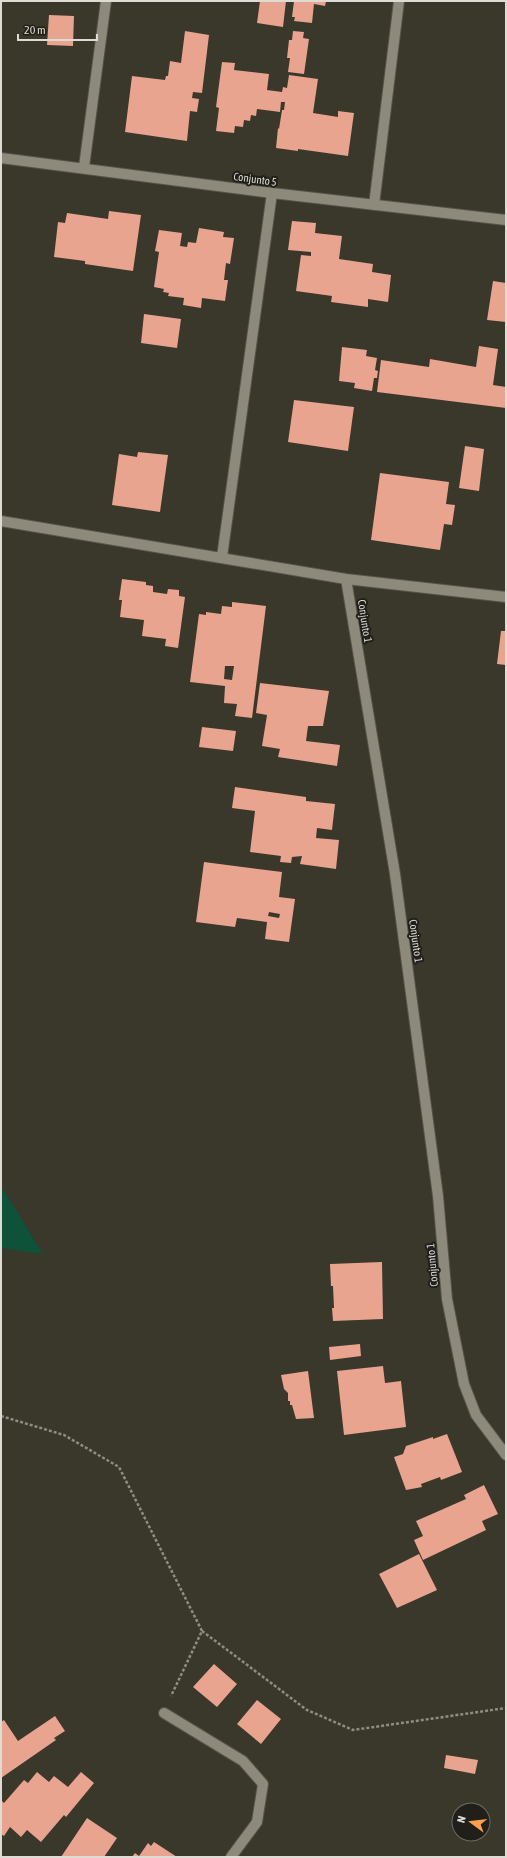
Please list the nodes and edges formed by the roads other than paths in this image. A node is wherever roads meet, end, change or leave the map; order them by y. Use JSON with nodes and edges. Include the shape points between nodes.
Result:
{"nodes":[{"id":1,"x":106,"y":1,"type":"edge"},
{"id":2,"x":399,"y":1,"type":"edge"},
{"id":3,"x":1,"y":158,"type":"edge"},
{"id":4,"x":84,"y":167,"type":"junction"},
{"id":5,"x":272,"y":193,"type":"junction"},
{"id":6,"x":374,"y":205,"type":"junction"},
{"id":7,"x":506,"y":220,"type":"edge"},
{"id":8,"x":1,"y":521,"type":"edge"},
{"id":9,"x":222,"y":557,"type":"junction"},
{"id":10,"x":346,"y":579,"type":"junction"},
{"id":11,"x":506,"y":597,"type":"edge"},
{"id":12,"x":506,"y":1455,"type":"edge"},
{"id":13,"x":164,"y":1713,"type":"road end"},
{"id":14,"x":231,"y":1857,"type":"edge"}],
"edges":[{"from":1,"to":4,"type":"street"},
{"from":2,"to":6,"type":"street"},
{"from":3,"to":4,"type":"street","name":"Conjunto 5"},
{"from":4,"to":5,"type":"street","name":"Conjunto 5"},
{"from":5,"to":6,"type":"street","name":"Conjunto 5"},
{"from":5,"to":9,"type":"street"},
{"from":6,"to":7,"type":"street","name":"Conjunto 5"},
{"from":8,"to":9,"type":"street"},
{"from":9,"to":10,"type":"street"},
{"from":10,"to":11,"type":"street"},
{"from":10,"to":12,"type":"street","name":"Conjunto 1","via":[[395,874],[438,1196],[447,1299],[464,1384],[476,1415]]},
{"from":13,"to":14,"type":"street","via":[[243,1761],[263,1784],[257,1822]]}]}
